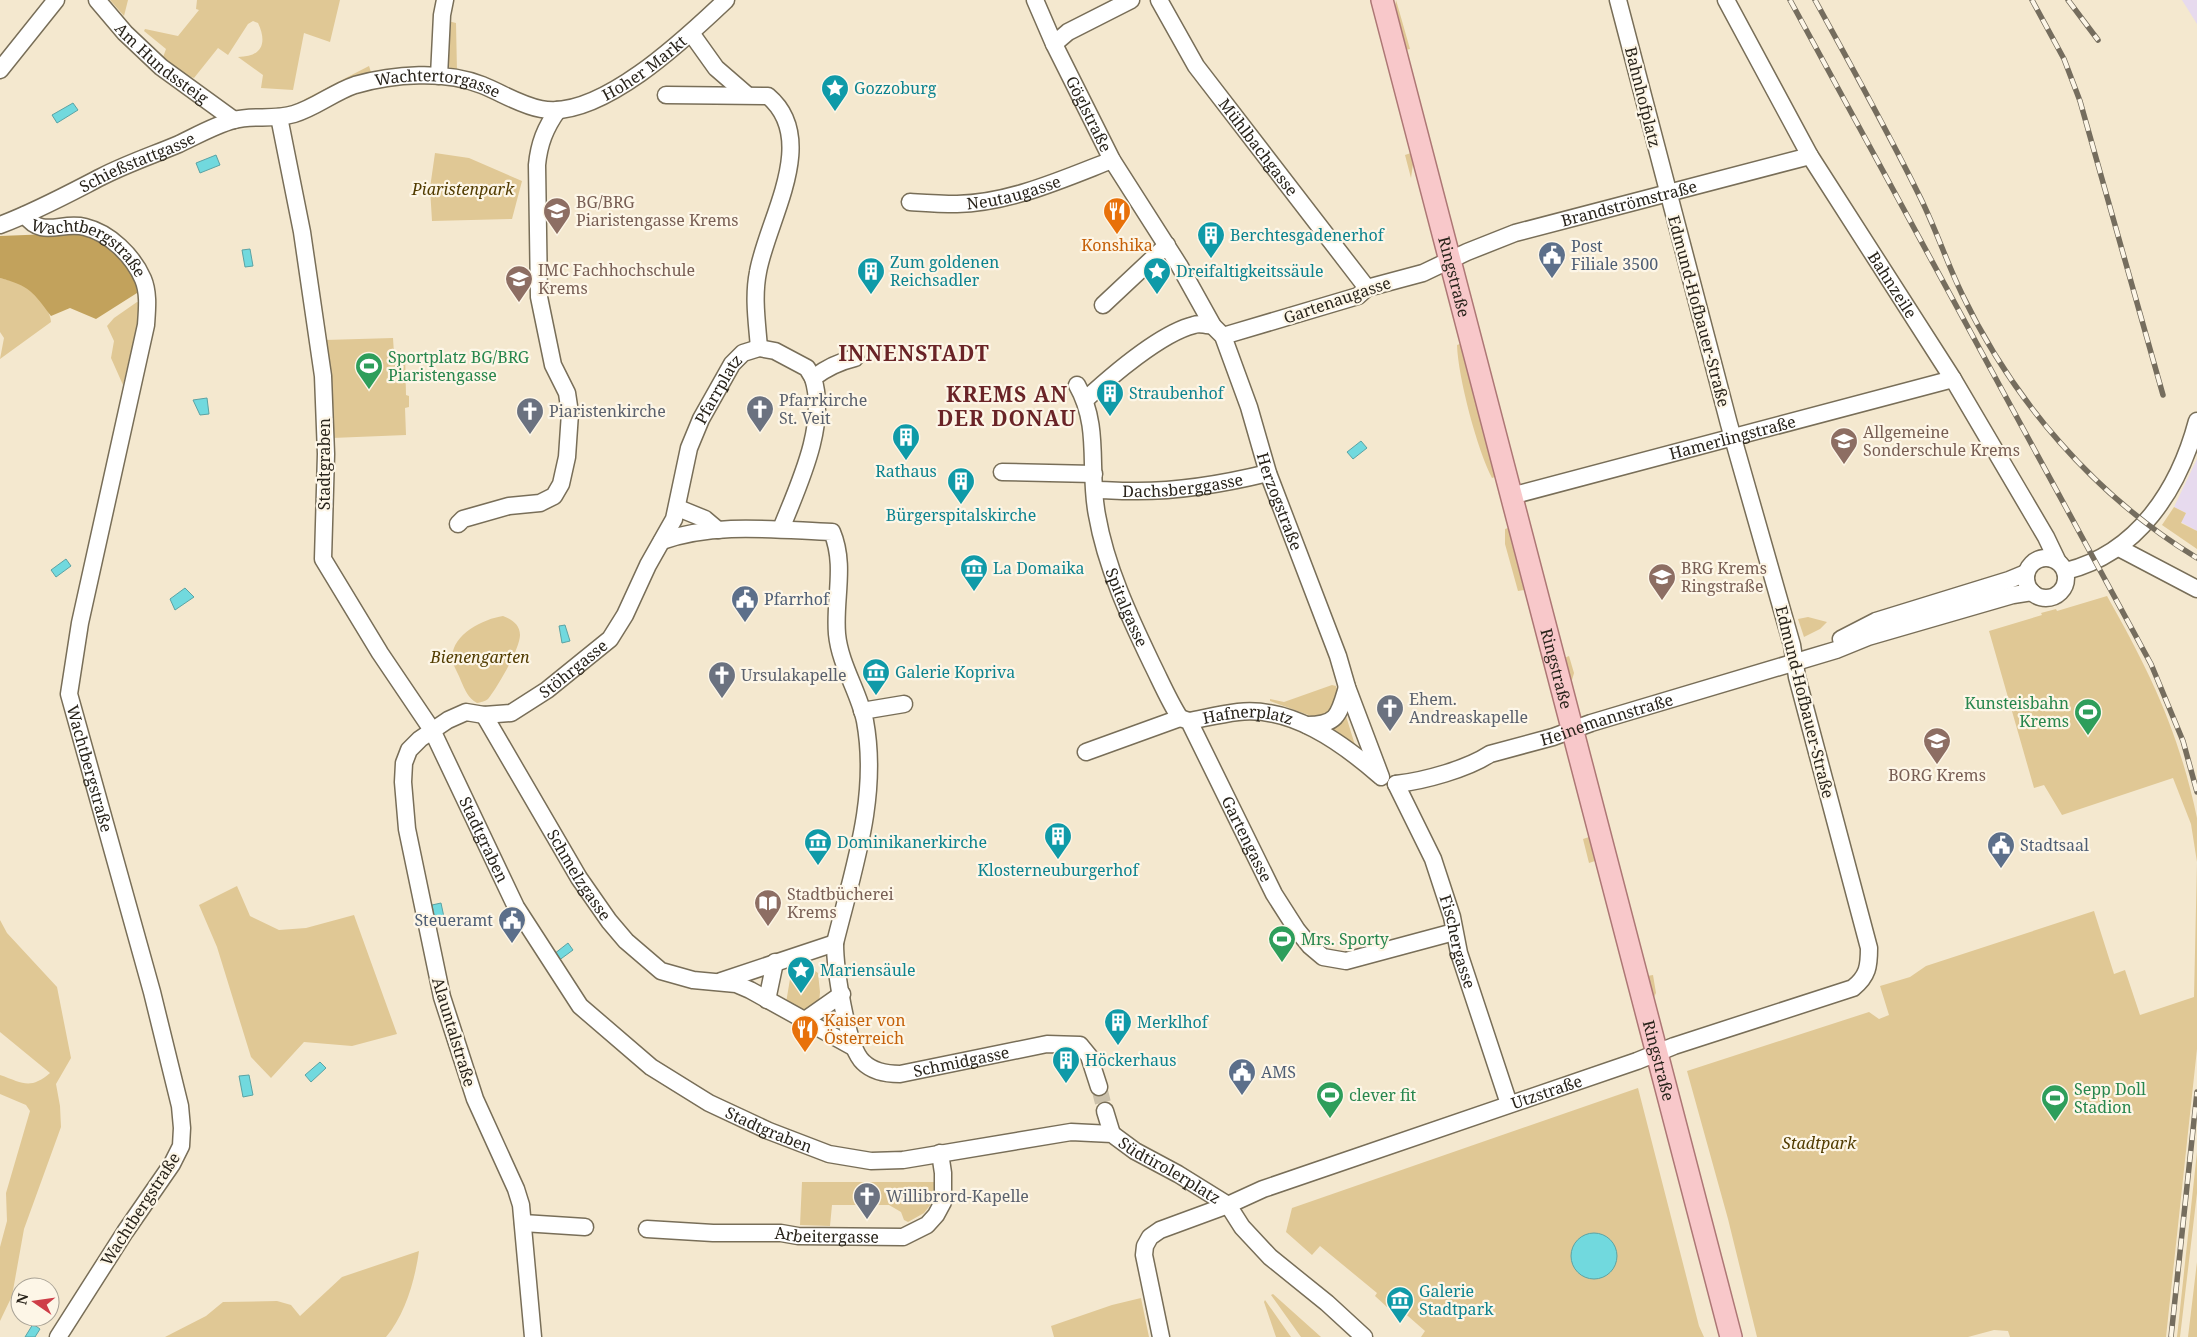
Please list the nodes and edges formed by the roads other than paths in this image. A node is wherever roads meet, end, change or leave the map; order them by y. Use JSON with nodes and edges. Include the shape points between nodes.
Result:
{"nodes":[{"id":1,"x":56,"y":0,"type":"edge"},
{"id":2,"x":96,"y":0,"type":"edge"},
{"id":3,"x":726,"y":0,"type":"edge"},
{"id":4,"x":1035,"y":0,"type":"edge"},
{"id":5,"x":1131,"y":0,"type":"edge"},
{"id":6,"x":1159,"y":0,"type":"edge"},
{"id":7,"x":1382,"y":0,"type":"edge"},
{"id":8,"x":1618,"y":0,"type":"edge"},
{"id":9,"x":1728,"y":3,"type":"edge"},
{"id":10,"x":443,"y":7,"type":"edge"},
{"id":11,"x":691,"y":33,"type":"junction"},
{"id":12,"x":1054,"y":44,"type":"junction"},
{"id":13,"x":0,"y":70,"type":"edge"},
{"id":14,"x":439,"y":76,"type":"junction"},
{"id":15,"x":746,"y":94,"type":"junction"},
{"id":16,"x":666,"y":95,"type":"dead end"},
{"id":17,"x":597,"y":99,"type":"joint"},
{"id":18,"x":558,"y":110,"type":"junction"},
{"id":19,"x":279,"y":117,"type":"junction"},
{"id":20,"x":234,"y":120,"type":"junction"},
{"id":21,"x":1810,"y":156,"type":"junction"},
{"id":22,"x":1112,"y":160,"type":"junction"},
{"id":23,"x":1668,"y":194,"type":"junction"},
{"id":24,"x":910,"y":202,"type":"dead end"},
{"id":25,"x":25,"y":216,"type":"junction"},
{"id":26,"x":0,"y":226,"type":"edge"},
{"id":27,"x":1167,"y":245,"type":"junction"},
{"id":28,"x":1450,"y":260,"type":"junction"},
{"id":29,"x":1367,"y":288,"type":"junction"},
{"id":30,"x":1103,"y":305,"type":"dead end"},
{"id":31,"x":1218,"y":331,"type":"junction"},
{"id":32,"x":759,"y":348,"type":"junction"},
{"id":33,"x":855,"y":358,"type":"dead end"},
{"id":34,"x":813,"y":378,"type":"junction"},
{"id":35,"x":1953,"y":379,"type":"junction"},
{"id":36,"x":1077,"y":385,"type":"dead end"},
{"id":37,"x":1085,"y":400,"type":"junction"},
{"id":38,"x":2197,"y":420,"type":"edge"},
{"id":39,"x":1734,"y":437,"type":"junction"},
{"id":40,"x":1002,"y":472,"type":"dead end"},
{"id":41,"x":1268,"y":473,"type":"junction"},
{"id":42,"x":1094,"y":482,"type":"junction"},
{"id":43,"x":1520,"y":492,"type":"junction"},
{"id":44,"x":678,"y":508,"type":"junction"},
{"id":45,"x":458,"y":524,"type":"dead end"},
{"id":46,"x":718,"y":530,"type":"junction"},
{"id":47,"x":781,"y":530,"type":"junction"},
{"id":48,"x":662,"y":541,"type":"junction"},
{"id":49,"x":2118,"y":548,"type":"junction"},
{"id":50,"x":2061,"y":566,"type":"junction"},
{"id":51,"x":2026,"y":573,"type":"junction"},
{"id":52,"x":2197,"y":589,"type":"edge"},
{"id":53,"x":2032,"y":592,"type":"junction"},
{"id":54,"x":1819,"y":654,"type":"junction"},
{"id":55,"x":1795,"y":663,"type":"junction"},
{"id":56,"x":1348,"y":687,"type":"junction"},
{"id":57,"x":904,"y":704,"type":"dead end"},
{"id":58,"x":862,"y":711,"type":"junction"},
{"id":59,"x":484,"y":715,"type":"junction"},
{"id":60,"x":1184,"y":720,"type":"junction"},
{"id":61,"x":1307,"y":725,"type":"junction"},
{"id":62,"x":432,"y":730,"type":"junction"},
{"id":63,"x":1571,"y":731,"type":"junction"},
{"id":64,"x":1086,"y":752,"type":"dead end"},
{"id":65,"x":1388,"y":781,"type":"junction"},
{"id":66,"x":1454,"y":932,"type":"junction"},
{"id":67,"x":835,"y":943,"type":"junction"},
{"id":68,"x":775,"y":962,"type":"junction"},
{"id":69,"x":1865,"y":979,"type":"joint"},
{"id":70,"x":719,"y":982,"type":"junction"},
{"id":71,"x":842,"y":994,"type":"junction"},
{"id":72,"x":768,"y":1000,"type":"junction"},
{"id":73,"x":805,"y":1020,"type":"junction"},
{"id":74,"x":853,"y":1047,"type":"junction"},
{"id":75,"x":1655,"y":1054,"type":"junction"},
{"id":76,"x":1099,"y":1087,"type":"tunnel mouth"},
{"id":77,"x":1509,"y":1104,"type":"junction"},
{"id":78,"x":1105,"y":1111,"type":"tunnel mouth"},
{"id":79,"x":1112,"y":1134,"type":"junction"},
{"id":80,"x":940,"y":1153,"type":"junction"},
{"id":81,"x":1228,"y":1205,"type":"junction"},
{"id":82,"x":523,"y":1223,"type":"junction"},
{"id":83,"x":585,"y":1227,"type":"dead end"},
{"id":84,"x":647,"y":1229,"type":"dead end"},
{"id":85,"x":58,"y":1337,"type":"edge"},
{"id":86,"x":533,"y":1337,"type":"edge"},
{"id":87,"x":1161,"y":1337,"type":"edge"},
{"id":88,"x":1364,"y":1337,"type":"edge"},
{"id":89,"x":1731,"y":1337,"type":"edge"}],
"edges":[{"from":1,"to":13,"type":"street"},
{"from":2,"to":20,"type":"street","name":"Am Hundssteig","via":[[161,67]]},
{"from":3,"to":11,"type":"street","name":"Hoher Markt"},
{"from":4,"to":12,"type":"street","name":"Göglstraße"},
{"from":5,"to":12,"type":"street","via":[[1068,32]]},
{"from":6,"to":29,"type":"street","name":"Mühlbachgasse","via":[[1196,66]]},
{"from":7,"to":28,"type":"main road","name":"Ringstraße"},
{"from":8,"to":23,"type":"street","name":"Bahnhofplatz"},
{"from":9,"to":21,"type":"street","name":"Bahnzeile"},
{"from":10,"to":14,"type":"street"},
{"from":11,"to":15,"type":"street","name":"Hoher Markt","via":[[716,68]]},
{"from":11,"to":17,"type":"street","name":"Hoher Markt","via":[[616,90]]},
{"from":12,"to":22,"type":"street","name":"Göglstraße"},
{"from":14,"to":18,"type":"street","name":"Wachtertorgasse","via":[[480,84],[528,106]]},
{"from":14,"to":19,"type":"street","name":"Wachtertorgasse","via":[[402,77],[353,86],[295,114]]},
{"from":15,"to":16,"type":"street"},
{"from":15,"to":32,"type":"street","via":[[768,96],[782,112],[789,127],[787,175],[763,251],[755,294]]},
{"from":17,"to":18,"type":"street","name":"Wachtertorgasse"},
{"from":18,"to":45,"type":"street","via":[[539,146],[537,165],[539,297],[552,365],[566,393],[570,431],[561,484],[554,496],[540,503],[509,506],[463,519]]},
{"from":19,"to":20,"type":"street","name":"Schießstattgasse"},
{"from":19,"to":62,"type":"street","name":"Stadtgraben","via":[[302,232],[323,376],[326,454],[323,558],[380,653]]},
{"from":20,"to":25,"type":"street","name":"Schießstattgasse","via":[[102,176]]},
{"from":21,"to":23,"type":"street","name":"Brandströmstraße"},
{"from":21,"to":35,"type":"street","name":"Bahnzeile"},
{"from":22,"to":24,"type":"street","name":"Neutaugasse","via":[[1050,184],[1001,198],[957,204]]},
{"from":22,"to":27,"type":"street","name":"Göglstraße"},
{"from":23,"to":28,"type":"street","name":"Brandströmstraße","via":[[1515,233]]},
{"from":23,"to":39,"type":"street","name":"Edmund-Hofbauer-Straße"},
{"from":25,"to":26,"type":"street","name":"Schießstattgasse"},
{"from":25,"to":85,"type":"street","name":"Wachtbergstraße","via":[[39,228],[84,227],[101,233],[117,244],[131,261],[146,291],[146,325],[80,622],[69,694],[152,992],[180,1106],[182,1128],[181,1146],[172,1164]]},
{"from":27,"to":30,"type":"street"},
{"from":27,"to":31,"type":"street","name":"Herzogstraße"},
{"from":28,"to":29,"type":"street","name":"Gartenaugasse","via":[[1423,273]]},
{"from":28,"to":43,"type":"main road","name":"Ringstraße"},
{"from":29,"to":31,"type":"street","name":"Gartenaugasse","via":[[1350,299]]},
{"from":31,"to":37,"type":"street","name":"Gartenaugasse","via":[[1196,324],[1162,340]]},
{"from":31,"to":41,"type":"street","name":"Herzogstraße","via":[[1249,407]]},
{"from":32,"to":34,"type":"street","name":"Pfarrplatz","via":[[794,359],[807,368]]},
{"from":32,"to":44,"type":"street","name":"Pfarrplatz","via":[[743,353],[732,364],[711,399],[689,448]]},
{"from":33,"to":34,"type":"street","via":[[825,368]]},
{"from":34,"to":47,"type":"street","via":[[818,408],[807,465]]},
{"from":35,"to":39,"type":"street","name":"Hamerlingstraße"},
{"from":35,"to":50,"type":"street","name":"Bahnzeile"},
{"from":36,"to":37,"type":"street","name":"Spitalgasse"},
{"from":37,"to":42,"type":"street","name":"Spitalgasse","via":[[1092,428]]},
{"from":38,"to":49,"type":"street","via":[[2190,446],[2167,494],[2140,529]]},
{"from":39,"to":43,"type":"street","name":"Hamerlingstraße"},
{"from":39,"to":55,"type":"street","name":"Edmund-Hofbauer-Straße"},
{"from":40,"to":42,"type":"street","name":"Dachsberggasse"},
{"from":41,"to":42,"type":"street","name":"Dachsberggasse","via":[[1238,481],[1130,492]]},
{"from":41,"to":56,"type":"street","name":"Herzogstraße"},
{"from":42,"to":60,"type":"street","name":"Spitalgasse","via":[[1096,514],[1114,575],[1137,632]]},
{"from":43,"to":63,"type":"main road","name":"Ringstraße"},
{"from":44,"to":46,"type":"street","via":[[705,519]]},
{"from":44,"to":48,"type":"street","name":"Pfarrplatz"},
{"from":46,"to":47,"type":"street"},
{"from":46,"to":48,"type":"street"},
{"from":47,"to":58,"type":"street","via":[[832,532],[840,573],[837,634]]},
{"from":48,"to":59,"type":"street","name":"Stöhrgasse","via":[[610,638],[590,657],[523,706],[499,716]]},
{"from":49,"to":50,"type":"street","via":[[2087,566]]},
{"from":49,"to":52,"type":"street"},
{"from":50,"to":51,"type":"street","via":[[2048,557],[2031,564]]},
{"from":50,"to":53,"type":"street","via":[[2065,586],[2054,597],[2038,597]]},
{"from":51,"to":53,"type":"street"},
{"from":51,"to":54,"type":"street","name":"Heinemannstraße","via":[[1876,621]]},
{"from":53,"to":54,"type":"street","name":"Heinemannstraße","via":[[1868,637]]},
{"from":54,"to":55,"type":"street","name":"Heinemannstraße"},
{"from":55,"to":63,"type":"street","name":"Heinemannstraße"},
{"from":55,"to":69,"type":"street","name":"Edmund-Hofbauer-Straße","via":[[1869,948]]},
{"from":56,"to":61,"type":"street","name":"Hafnerplatz","via":[[1335,718],[1329,723]]},
{"from":56,"to":65,"type":"street"},
{"from":57,"to":58,"type":"street"},
{"from":58,"to":67,"type":"street","via":[[869,787],[864,826]]},
{"from":59,"to":62,"type":"street","name":"Stöhrgasse","via":[[466,712]]},
{"from":59,"to":70,"type":"street","name":"Schmelzgasse","via":[[579,878],[626,941],[661,971],[693,980]]},
{"from":60,"to":61,"type":"street","name":"Hafnerplatz","via":[[1258,712],[1276,714]]},
{"from":60,"to":64,"type":"street","name":"Hafnerplatz"},
{"from":60,"to":66,"type":"street","name":"Gartengasse","via":[[1274,894],[1297,930],[1323,957],[1346,961]]},
{"from":61,"to":65,"type":"street","name":"Hafnerplatz","via":[[1353,752]]},
{"from":62,"to":80,"type":"street","name":"Stadtgraben","via":[[516,907],[580,1006],[626,1047],[658,1072],[709,1103],[828,1154],[872,1161],[903,1160]]},
{"from":62,"to":82,"type":"street","name":"Alauntalstraße","via":[[409,750],[404,763],[407,829],[442,998],[480,1112],[516,1190]]},
{"from":63,"to":65,"type":"street","name":"Heinemannstraße","via":[[1490,754],[1479,762],[1410,783]]},
{"from":63,"to":75,"type":"main road","name":"Ringstraße"},
{"from":65,"to":66,"type":"street","name":"Fischergasse","via":[[1433,859],[1452,916]]},
{"from":66,"to":77,"type":"street","name":"Fischergasse"},
{"from":67,"to":68,"type":"street"},
{"from":67,"to":71,"type":"street"},
{"from":68,"to":70,"type":"street"},
{"from":68,"to":72,"type":"street"},
{"from":69,"to":75,"type":"street","name":"Utzstraße","via":[[1853,988]]},
{"from":70,"to":72,"type":"street","name":"Schmelzgasse","via":[[736,984]]},
{"from":71,"to":73,"type":"street"},
{"from":71,"to":74,"type":"street"},
{"from":72,"to":73,"type":"street","name":"Schmelzgasse"},
{"from":73,"to":74,"type":"street","name":"Schmelzgasse"},
{"from":74,"to":76,"type":"street","name":"Schmidgasse","via":[[863,1062],[876,1070],[900,1074],[1047,1044],[1080,1045],[1089,1056]]},
{"from":75,"to":77,"type":"street","name":"Utzstraße"},
{"from":75,"to":89,"type":"main road","name":"Ringstraße"},
{"from":77,"to":81,"type":"street","name":"Utzstraße","via":[[1263,1189]]},
{"from":78,"to":79,"type":"street"},
{"from":79,"to":80,"type":"street","name":"Stadtgraben","via":[[1071,1132]]},
{"from":79,"to":81,"type":"street","name":"Südtirolerplatz"},
{"from":80,"to":84,"type":"street","name":"Arbeitergasse","via":[[943,1202],[936,1216],[927,1224],[903,1237]]},
{"from":81,"to":87,"type":"street","name":"Südtirolerplatz","via":[[1160,1230],[1150,1237],[1145,1246],[1145,1264]]},
{"from":81,"to":88,"type":"street","name":"Südtirolerplatz","via":[[1242,1227],[1270,1258]]},
{"from":82,"to":83,"type":"street"},
{"from":82,"to":86,"type":"street","name":"Alauntalstraße"}]}
